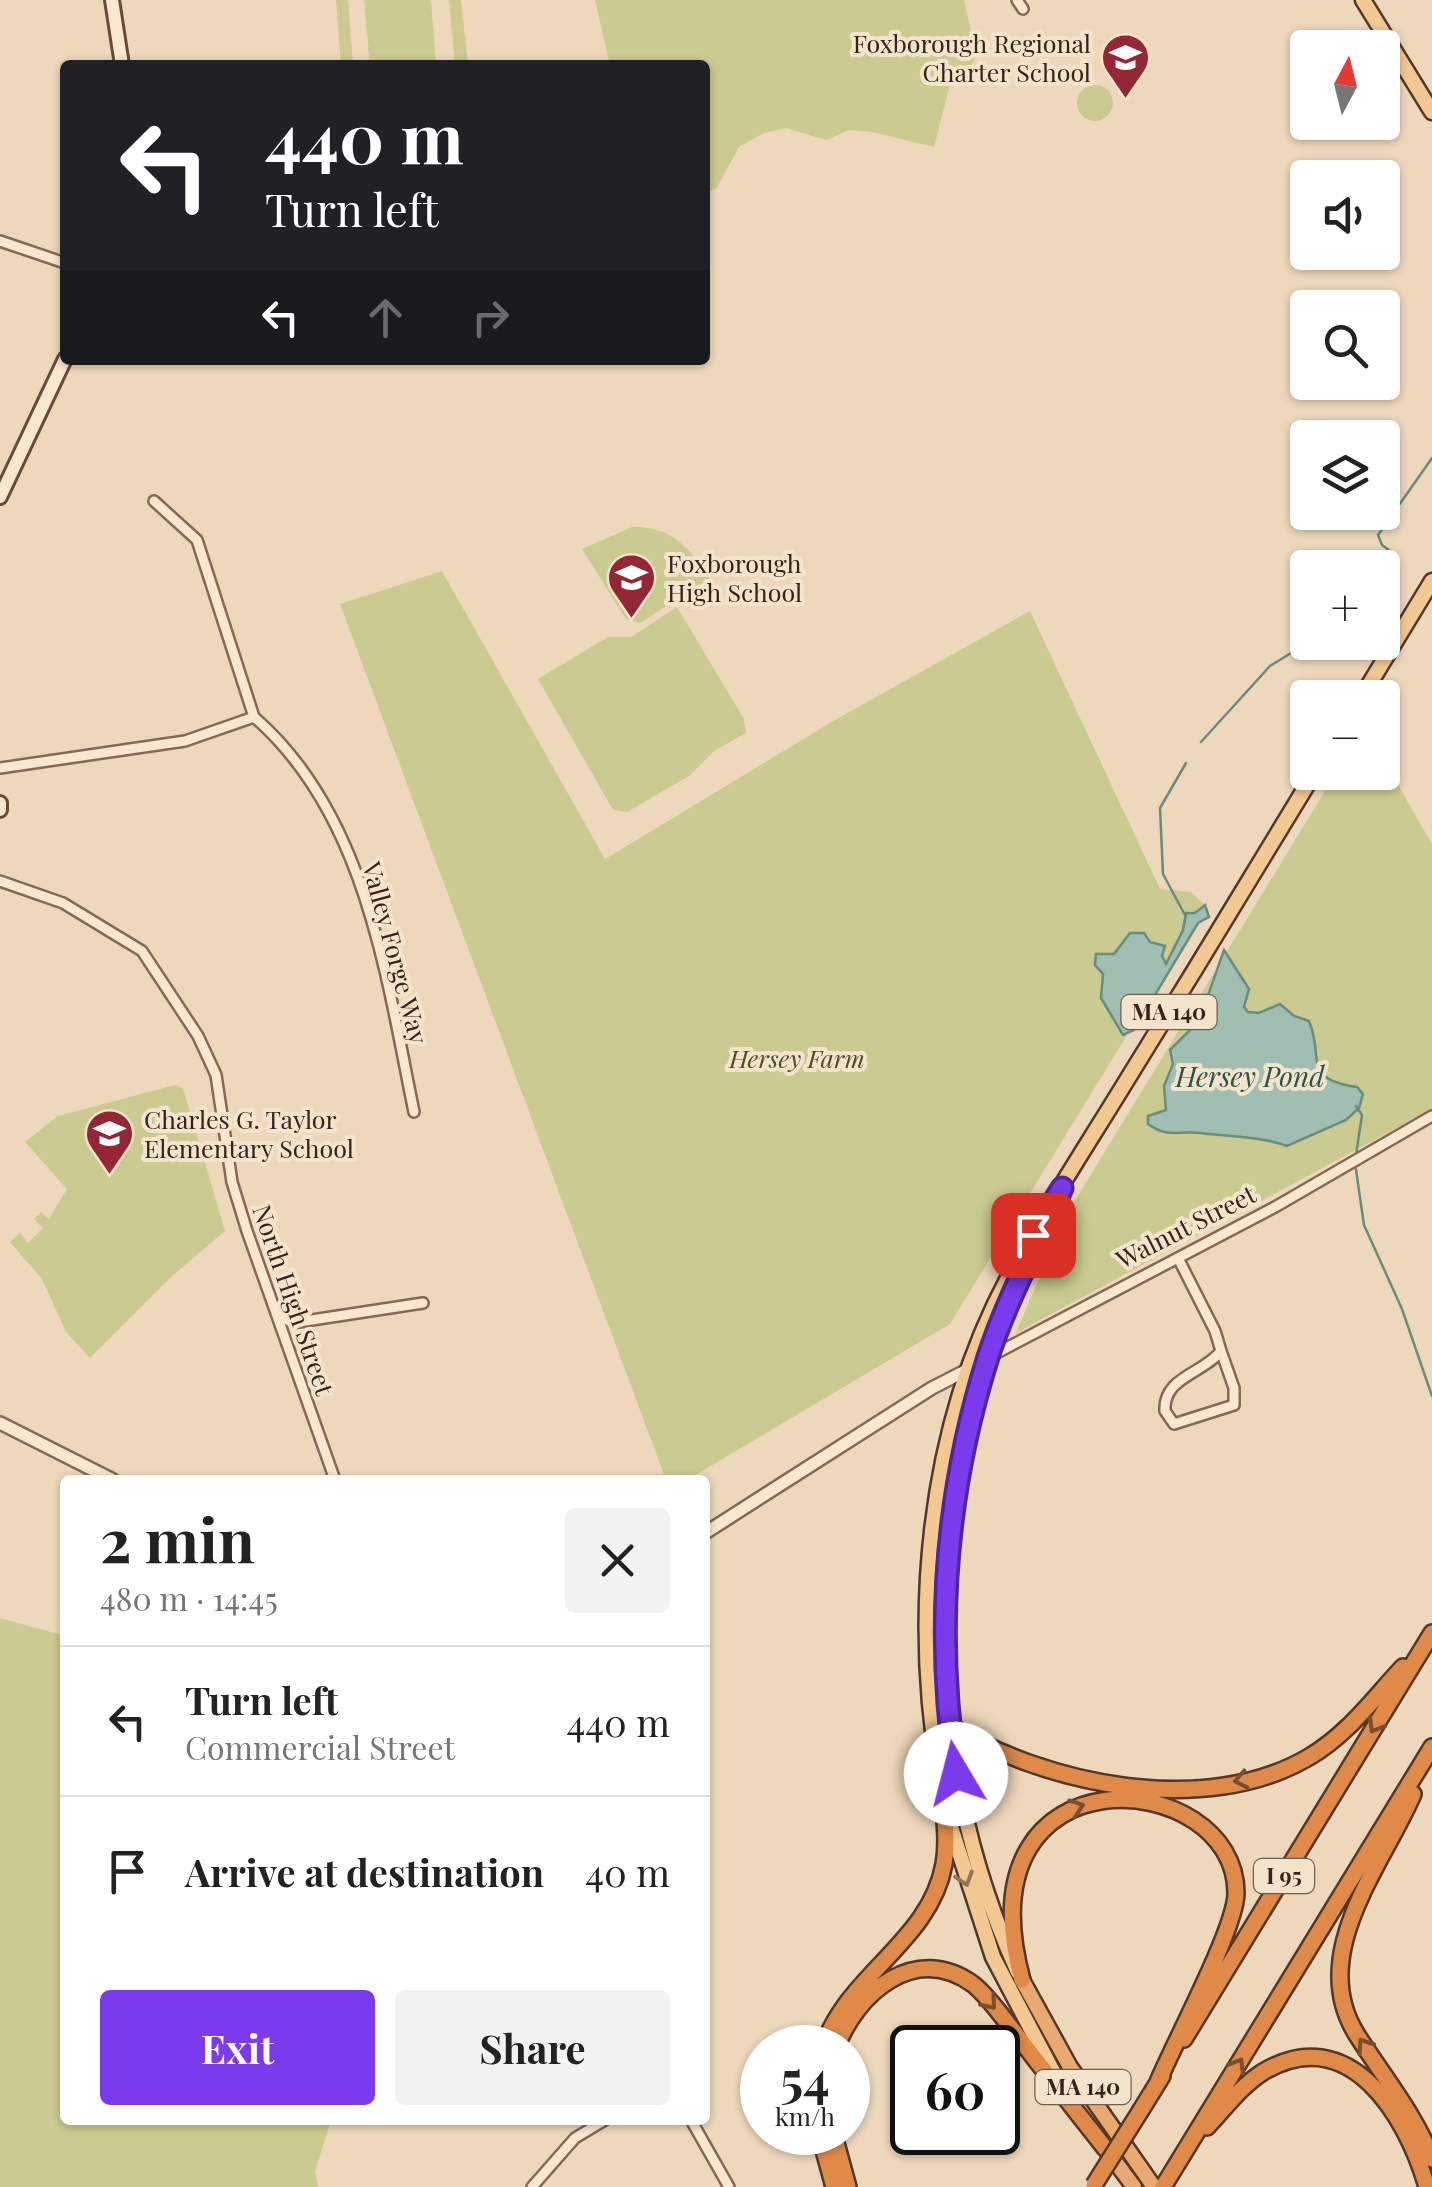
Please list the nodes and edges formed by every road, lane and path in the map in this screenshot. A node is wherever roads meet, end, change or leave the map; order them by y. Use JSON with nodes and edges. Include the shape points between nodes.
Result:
{"nodes":[{"id":1,"x":112,"y":0,"type":"edge"},
{"id":2,"x":1363,"y":0,"type":"edge"},
{"id":3,"x":121,"y":60,"type":"edge"},
{"id":4,"x":1432,"y":112,"type":"edge"},
{"id":5,"x":0,"y":241,"type":"edge"},
{"id":6,"x":60,"y":260,"type":"edge"},
{"id":7,"x":62,"y":365,"type":"edge"},
{"id":8,"x":0,"y":497,"type":"edge"},
{"id":9,"x":154,"y":501,"type":"dead end"},
{"id":10,"x":1432,"y":581,"type":"edge"},
{"id":11,"x":1372,"y":680,"type":"edge"},
{"id":12,"x":254,"y":717,"type":"junction"},
{"id":13,"x":0,"y":768,"type":"edge"},
{"id":14,"x":1305,"y":790,"type":"edge"},
{"id":15,"x":0,"y":881,"type":"edge"},
{"id":16,"x":414,"y":1112,"type":"dead end"},
{"id":17,"x":1432,"y":1116,"type":"edge"},
{"id":18,"x":1062,"y":1188,"type":"junction"},
{"id":19,"x":1178,"y":1258,"type":"junction"},
{"id":20,"x":423,"y":1303,"type":"dead end"},
{"id":21,"x":275,"y":1311,"type":"junction"},
{"id":22,"x":1221,"y":1351,"type":"junction"},
{"id":23,"x":988,"y":1357,"type":"junction"},
{"id":24,"x":968,"y":1370,"type":"junction"},
{"id":25,"x":0,"y":1424,"type":"edge"},
{"id":26,"x":103,"y":1475,"type":"edge"},
{"id":27,"x":333,"y":1475,"type":"edge"},
{"id":28,"x":710,"y":1530,"type":"edge"},
{"id":29,"x":1429,"y":1638,"type":"edge"},
{"id":30,"x":949,"y":1725,"type":"junction"},
{"id":31,"x":1432,"y":1748,"type":"edge"},
{"id":32,"x":940,"y":1780,"type":"junction"},
{"id":33,"x":1022,"y":1980,"type":"junction"},
{"id":34,"x":834,"y":2025,"type":"edge"},
{"id":35,"x":848,"y":2025,"type":"edge"},
{"id":36,"x":1158,"y":2082,"type":"junction"},
{"id":37,"x":596,"y":2125,"type":"edge"},
{"id":38,"x":695,"y":2125,"type":"edge"},
{"id":39,"x":1105,"y":2148,"type":"junction"},
{"id":40,"x":826,"y":2155,"type":"edge"},
{"id":41,"x":839,"y":2155,"type":"edge"},
{"id":42,"x":1183,"y":2155,"type":"junction"},
{"id":43,"x":1432,"y":2159,"type":"edge"},
{"id":44,"x":1094,"y":2186,"type":"edge"},
{"id":45,"x":532,"y":2187,"type":"edge"},
{"id":46,"x":729,"y":2187,"type":"edge"},
{"id":47,"x":834,"y":2187,"type":"edge"},
{"id":48,"x":848,"y":2187,"type":"edge"},
{"id":49,"x":1134,"y":2187,"type":"edge"},
{"id":50,"x":1154,"y":2187,"type":"edge"},
{"id":51,"x":1163,"y":2187,"type":"edge"},
{"id":52,"x":1427,"y":2187,"type":"edge"}],
"edges":[{"from":1,"to":3,"type":"main road"},
{"from":2,"to":4,"type":"main road"},
{"from":5,"to":6,"type":"street"},
{"from":7,"to":8,"type":"main road"},
{"from":9,"to":12,"type":"street","name":"Valley Forge Way","via":[[197,540]]},
{"from":10,"to":11,"type":"main road"},
{"from":12,"to":13,"type":"street","via":[[185,741]]},
{"from":12,"to":16,"type":"street","name":"Valley Forge Way","via":[[298,767],[363,886]]},
{"from":14,"to":18,"type":"main road","number":"MA 140"},
{"from":15,"to":21,"type":"street","name":"North High Street","via":[[110,929],[142,951],[174,996],[216,1074],[232,1182]]},
{"from":17,"to":19,"type":"street","name":"Walnut Street"},
{"from":18,"to":23,"type":"main road","number":"MA 140"},
{"from":18,"to":24,"type":"main road","number":"MA 140","via":[[1008,1276]]},
{"from":19,"to":22,"type":"street"},
{"from":19,"to":23,"type":"street","name":"Walnut Street"},
{"from":20,"to":21,"type":"street","via":[[292,1323]]},
{"from":21,"to":27,"type":"street","name":"North High Street"},
{"from":22,"to":22,"type":"street","via":[[1234,1405],[1174,1424],[1165,1412],[1167,1393]]},
{"from":23,"to":24,"type":"street","name":"Walnut Street"},
{"from":23,"to":30,"type":"main road","number":"MA 140","via":[[947,1559]]},
{"from":24,"to":28,"type":"street","name":"Walnut Street"},
{"from":24,"to":32,"type":"main road","number":"MA 140","via":[[943,1462],[928,1579],[928,1680]]},
{"from":25,"to":26,"type":"street"},
{"from":29,"to":30,"type":"highway","one_way":true,"via":[[1326,1746],[1284,1769],[1229,1782],[1155,1788],[1084,1780],[1017,1761]]},
{"from":29,"to":36,"type":"highway","number":"I 95","one_way":true},
{"from":30,"to":33,"type":"main road","number":"MA 140","via":[[975,1856]]},
{"from":42,"to":31,"type":"highway","number":"I 95","one_way":true},
{"from":43,"to":31,"type":"highway","one_way":true,"via":[[1351,2024],[1340,1974],[1348,1929]]},
{"from":32,"to":34,"type":"highway","via":[[945,1852],[932,1900],[913,1930],[848,1998]]},
{"from":32,"to":39,"type":"main road","number":"MA 140","one_way":true,"via":[[960,1862],[1000,1972],[1046,2061]]},
{"from":33,"to":36,"type":"highway","one_way":true,"via":[[1011,1930],[1012,1892],[1024,1852],[1048,1822],[1080,1804],[1120,1799],[1162,1806],[1198,1825],[1230,1864],[1234,1908]]},
{"from":33,"to":50,"type":"highway","number":"MA 140","via":[[1070,2067]]},
{"from":35,"to":39,"type":"highway","one_way":true,"via":[[886,1980],[917,1970],[952,1974],[987,1998]]},
{"from":36,"to":44,"type":"highway","number":"I 95","bridge":true},
{"from":37,"to":45,"type":"street","via":[[574,2138]]},
{"from":38,"to":46,"type":"street"},
{"from":39,"to":49,"type":"highway","number":"MA 140"},
{"from":40,"to":47,"type":"highway"},
{"from":41,"to":48,"type":"highway"},
{"from":42,"to":51,"type":"highway","number":"I 95"},
{"from":42,"to":52,"type":"highway","via":[[1264,2071],[1296,2061],[1329,2061],[1356,2071],[1384,2098],[1412,2144]]}]}
